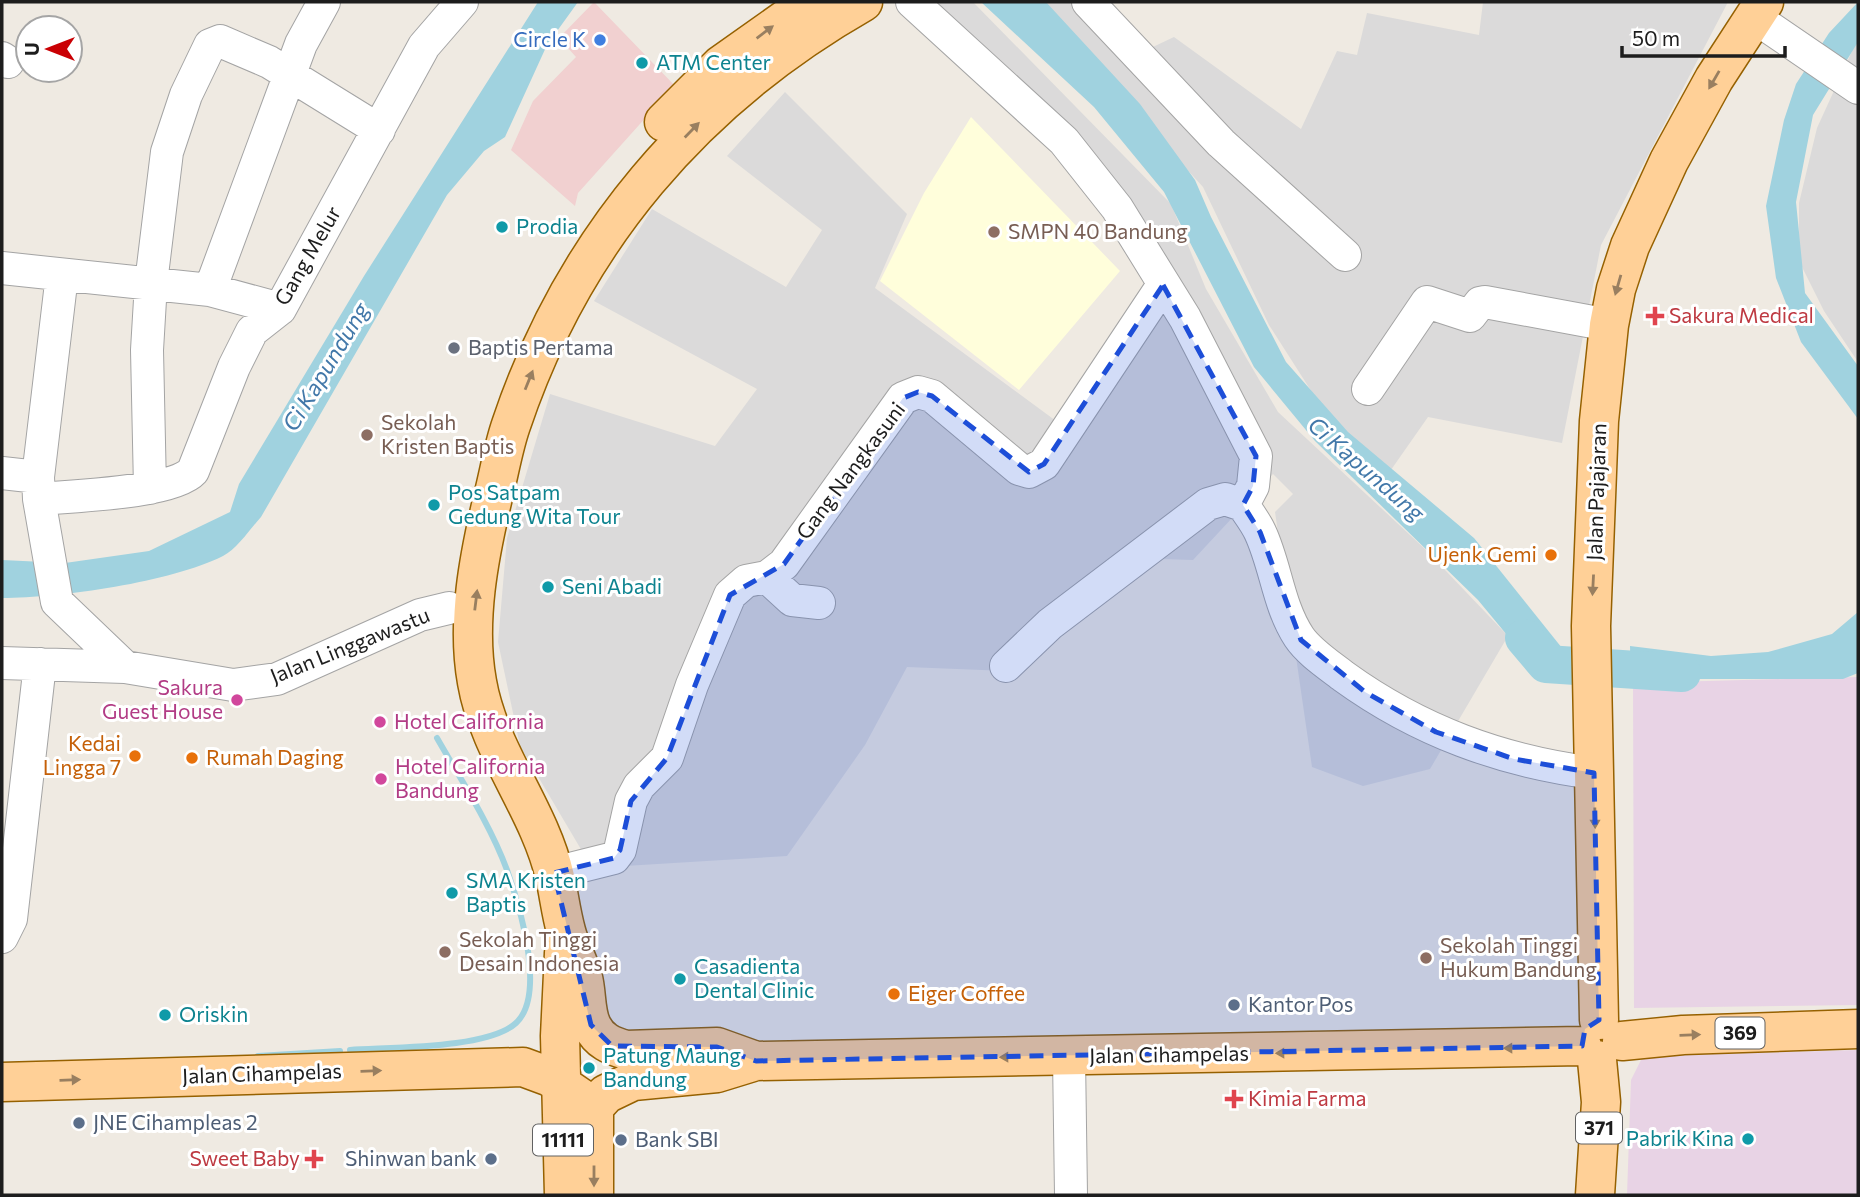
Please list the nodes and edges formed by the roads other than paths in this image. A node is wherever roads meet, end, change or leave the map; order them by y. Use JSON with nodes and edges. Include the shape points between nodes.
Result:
{"nodes":[{"id":1,"x":324,"y":2,"type":"edge"},
{"id":2,"x":462,"y":2,"type":"edge"},
{"id":3,"x":810,"y":2,"type":"edge"},
{"id":4,"x":863,"y":2,"type":"edge"},
{"id":5,"x":912,"y":2,"type":"edge"},
{"id":6,"x":1088,"y":2,"type":"edge"},
{"id":7,"x":1759,"y":9,"type":"edge"},
{"id":8,"x":291,"y":75,"type":"junction"},
{"id":9,"x":1850,"y":83,"type":"edge"},
{"id":10,"x":379,"y":130,"type":"junction"},
{"id":11,"x":652,"y":154,"type":"junction"},
{"id":12,"x":1345,"y":255,"type":"dead end"},
{"id":13,"x":2,"y":268,"type":"edge"},
{"id":14,"x":62,"y":275,"type":"junction"},
{"id":15,"x":151,"y":283,"type":"junction"},
{"id":16,"x":1163,"y":285,"type":"junction"},
{"id":17,"x":210,"y":290,"type":"junction"},
{"id":18,"x":280,"y":309,"type":"junction"},
{"id":19,"x":1609,"y":326,"type":"junction"},
{"id":20,"x":1368,"y":389,"type":"dead end"},
{"id":21,"x":2,"y":473,"type":"edge"},
{"id":22,"x":38,"y":488,"type":"junction"},
{"id":23,"x":150,"y":488,"type":"junction"},
{"id":24,"x":1243,"y":505,"type":"junction"},
{"id":25,"x":765,"y":577,"type":"junction"},
{"id":26,"x":819,"y":603,"type":"dead end"},
{"id":27,"x":449,"y":608,"type":"junction"},
{"id":28,"x":2,"y":663,"type":"edge"},
{"id":29,"x":40,"y":664,"type":"junction"},
{"id":30,"x":1006,"y":666,"type":"dead end"},
{"id":31,"x":125,"y":667,"type":"junction"},
{"id":32,"x":1594,"y":773,"type":"junction"},
{"id":33,"x":554,"y":873,"type":"junction"},
{"id":34,"x":567,"y":934,"type":"junction"},
{"id":35,"x":2,"y":937,"type":"edge"},
{"id":36,"x":560,"y":1025,"type":"junction"},
{"id":37,"x":1858,"y":1029,"type":"edge"},
{"id":38,"x":1600,"y":1042,"type":"junction"},
{"id":39,"x":1069,"y":1057,"type":"junction"},
{"id":40,"x":756,"y":1061,"type":"junction"},
{"id":41,"x":523,"y":1067,"type":"junction"},
{"id":42,"x":2,"y":1082,"type":"edge"},
{"id":43,"x":562,"y":1085,"type":"junction"},
{"id":44,"x":594,"y":1107,"type":"junction"},
{"id":45,"x":564,"y":1195,"type":"edge"},
{"id":46,"x":594,"y":1195,"type":"edge"},
{"id":47,"x":1071,"y":1195,"type":"edge"},
{"id":48,"x":1595,"y":1195,"type":"edge"}],
"edges":[{"from":1,"to":8,"type":"street","via":[[301,44]]},
{"from":2,"to":10,"type":"street","name":"Gang Melur","via":[[424,46]]},
{"from":11,"to":3,"type":"main road","one_way":true,"via":[[721,65]]},
{"from":11,"to":4,"type":"main road","one_way":true,"via":[[811,32]]},
{"from":5,"to":16,"type":"street","via":[[1064,141],[1117,208]]},
{"from":6,"to":12,"type":"street","via":[[1221,143]]},
{"from":7,"to":9,"type":"street","via":[[1804,52]]},
{"from":7,"to":19,"type":"main road","name":"Jalan Pajajaran","one_way":true,"via":[[1669,161],[1630,246]]},
{"from":8,"to":10,"type":"street"},
{"from":8,"to":15,"type":"street","via":[[220,41],[210,45],[186,95],[167,152]]},
{"from":8,"to":17,"type":"street"},
{"from":10,"to":18,"type":"street","name":"Gang Melur"},
{"from":11,"to":27,"type":"main road","via":[[622,168],[555,267],[515,347],[486,419]]},
{"from":33,"to":11,"type":"main road","one_way":true,"via":[[542,836],[493,738],[477,681],[472,628],[485,538],[510,426],[579,276],[639,186]]},
{"from":13,"to":14,"type":"street"},
{"from":14,"to":15,"type":"street"},
{"from":14,"to":22,"type":"street"},
{"from":15,"to":17,"type":"street"},
{"from":15,"to":23,"type":"street","via":[[147,350]]},
{"from":16,"to":24,"type":"street","via":[[1185,318],[1256,456],[1254,486]]},
{"from":16,"to":25,"type":"street","name":"Gang Nangkasuni","via":[[1044,464],[1029,472],[1019,469],[932,396],[918,392],[903,398],[784,564]]},
{"from":17,"to":18,"type":"street"},
{"from":18,"to":23,"type":"street","name":"Gang Melur","via":[[252,331],[192,471],[185,480]]},
{"from":19,"to":20,"type":"street","via":[[1485,302],[1479,303],[1471,316],[1427,302]]},
{"from":19,"to":32,"type":"main road","name":"Jalan Pajajaran","one_way":true,"via":[[1599,421],[1591,626]]},
{"from":21,"to":22,"type":"street","name":"Gang Melur"},
{"from":22,"to":23,"type":"street","name":"Gang Melur"},
{"from":22,"to":31,"type":"street","via":[[54,597]]},
{"from":24,"to":30,"type":"street","via":[[1225,499],[1208,504],[1050,624]]},
{"from":24,"to":32,"type":"street","via":[[1260,532],[1288,618],[1301,640],[1332,667],[1436,732],[1514,759]]},
{"from":25,"to":26,"type":"street","via":[[792,600]]},
{"from":25,"to":33,"type":"street","via":[[746,581],[730,595],[667,758],[639,786],[631,802],[620,850],[614,858]]},
{"from":27,"to":31,"type":"street","name":"Jalan Linggawastu","via":[[421,615],[277,679],[233,685]]},
{"from":27,"to":33,"type":"main road","via":[[452,676],[469,744],[525,838]]},
{"from":28,"to":29,"type":"street","name":"Jalan Linggawastu"},
{"from":29,"to":31,"type":"street","name":"Jalan Linggawastu"},
{"from":29,"to":35,"type":"street","via":[[11,919]]},
{"from":32,"to":38,"type":"main road","name":"Jalan Pajajaran","one_way":true},
{"from":33,"to":34,"type":"main road"},
{"from":34,"to":36,"type":"main road"},
{"from":34,"to":40,"type":"main road","name":"Jalan Cihampelas","via":[[583,977],[591,1025],[600,1038],[626,1050],[717,1047]]},
{"from":36,"to":41,"type":"main road","via":[[550,1050]]},
{"from":36,"to":43,"type":"main road","number":"11111"},
{"from":38,"to":37,"type":"main road","number":"369","one_way":true},
{"from":38,"to":39,"type":"main road","name":"Jalan Cihampelas","one_way":true},
{"from":38,"to":48,"type":"main road","name":"Jalan Pajajaran","number":"371"},
{"from":39,"to":40,"type":"main road","name":"Jalan Cihampelas","one_way":true},
{"from":39,"to":47,"type":"street"},
{"from":40,"to":44,"type":"main road","name":"Jalan Cihampelas","via":[[717,1073],[633,1080],[606,1094]]},
{"from":42,"to":41,"type":"main road","name":"Jalan Cihampelas","one_way":true},
{"from":41,"to":43,"type":"main road","name":"Jalan Cihampelas"},
{"from":43,"to":44,"type":"main road","name":"Jalan Cihampelas"},
{"from":43,"to":45,"type":"main road","number":"11111"},
{"from":44,"to":46,"type":"main road","number":"11111","one_way":true}]}
